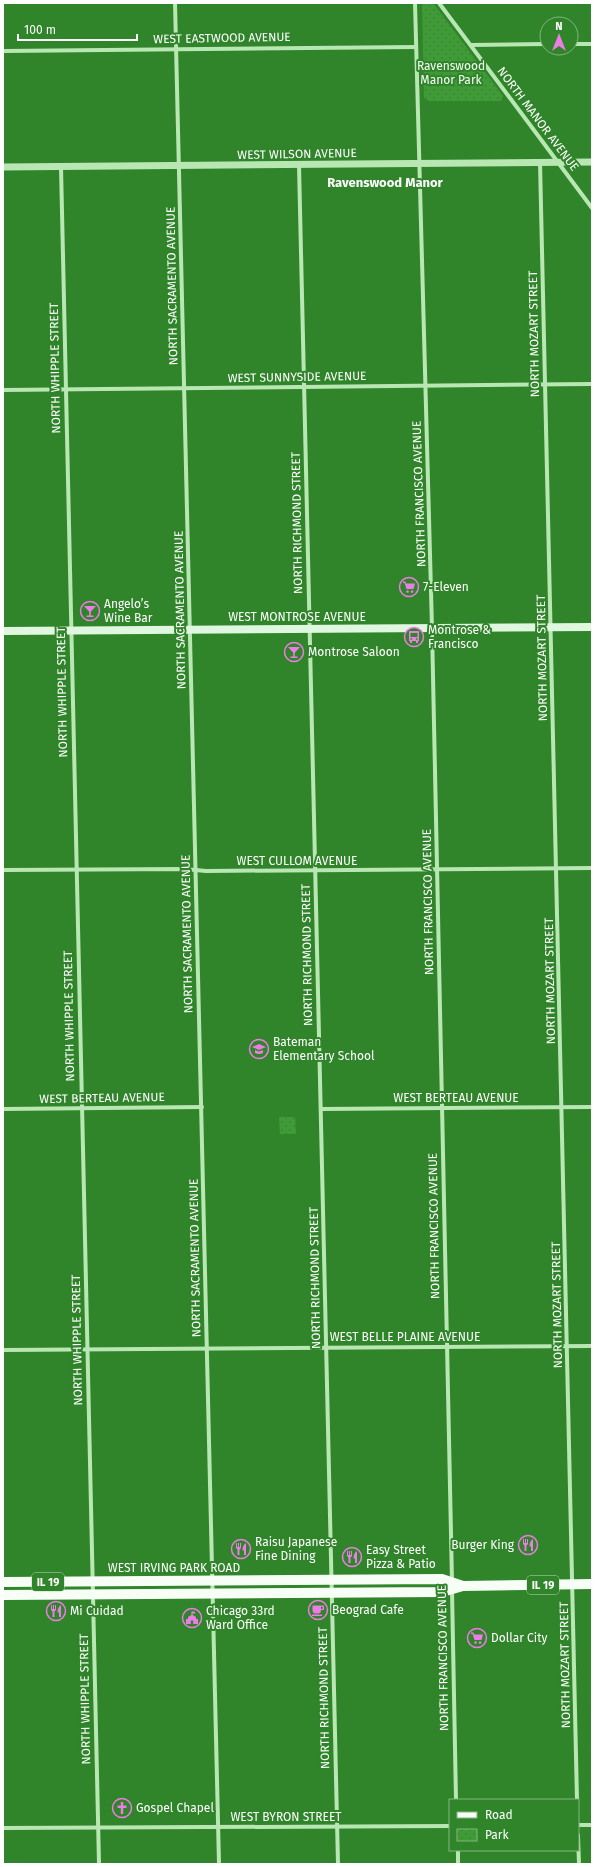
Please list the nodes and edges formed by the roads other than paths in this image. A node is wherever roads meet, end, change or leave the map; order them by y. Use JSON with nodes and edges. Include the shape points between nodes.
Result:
{"nodes":[{"id":1,"x":175,"y":3,"type":"edge"},
{"id":2,"x":415,"y":3,"type":"edge"},
{"id":3,"x":439,"y":3,"type":"edge"},
{"id":4,"x":539,"y":44,"type":"edge"},
{"id":5,"x":579,"y":44,"type":"edge"},
{"id":6,"x":592,"y":44,"type":"edge"},
{"id":7,"x":471,"y":45,"type":"junction"},
{"id":8,"x":416,"y":47,"type":"junction"},
{"id":9,"x":176,"y":49,"type":"junction"},
{"id":10,"x":3,"y":51,"type":"edge"},
{"id":11,"x":540,"y":162,"type":"junction"},
{"id":12,"x":558,"y":162,"type":"junction"},
{"id":13,"x":592,"y":162,"type":"edge"},
{"id":14,"x":420,"y":164,"type":"junction"},
{"id":15,"x":299,"y":165,"type":"junction"},
{"id":16,"x":179,"y":166,"type":"junction"},
{"id":17,"x":3,"y":167,"type":"edge"},
{"id":18,"x":61,"y":167,"type":"junction"},
{"id":19,"x":592,"y":208,"type":"edge"},
{"id":20,"x":592,"y":384,"type":"edge"},
{"id":21,"x":545,"y":385,"type":"junction"},
{"id":22,"x":426,"y":386,"type":"junction"},
{"id":23,"x":304,"y":387,"type":"junction"},
{"id":24,"x":184,"y":388,"type":"junction"},
{"id":25,"x":3,"y":390,"type":"edge"},
{"id":26,"x":65,"y":390,"type":"junction"},
{"id":27,"x":552,"y":627,"type":"junction"},
{"id":28,"x":592,"y":627,"type":"edge"},
{"id":29,"x":432,"y":628,"type":"junction"},
{"id":30,"x":310,"y":629,"type":"junction"},
{"id":31,"x":190,"y":630,"type":"junction"},
{"id":32,"x":3,"y":631,"type":"edge"},
{"id":33,"x":70,"y":631,"type":"junction"},
{"id":34,"x":557,"y":868,"type":"junction"},
{"id":35,"x":592,"y":868,"type":"edge"},
{"id":36,"x":3,"y":870,"type":"edge"},
{"id":37,"x":76,"y":870,"type":"junction"},
{"id":38,"x":196,"y":870,"type":"junction"},
{"id":39,"x":437,"y":870,"type":"junction"},
{"id":40,"x":316,"y":871,"type":"junction"},
{"id":41,"x":202,"y":1107,"type":"junction"},
{"id":42,"x":563,"y":1107,"type":"junction"},
{"id":43,"x":592,"y":1107,"type":"edge"},
{"id":44,"x":442,"y":1108,"type":"junction"},
{"id":45,"x":81,"y":1109,"type":"junction"},
{"id":46,"x":3,"y":1110,"type":"edge"},
{"id":47,"x":321,"y":1110,"type":"junction"},
{"id":48,"x":568,"y":1346,"type":"junction"},
{"id":49,"x":592,"y":1346,"type":"edge"},
{"id":50,"x":447,"y":1347,"type":"junction"},
{"id":51,"x":326,"y":1348,"type":"junction"},
{"id":52,"x":207,"y":1349,"type":"junction"},
{"id":53,"x":3,"y":1350,"type":"edge"},
{"id":54,"x":87,"y":1350,"type":"junction"},
{"id":55,"x":332,"y":1580,"type":"junction"},
{"id":56,"x":92,"y":1581,"type":"junction"},
{"id":57,"x":213,"y":1581,"type":"junction"},
{"id":58,"x":3,"y":1582,"type":"edge"},
{"id":59,"x":573,"y":1584,"type":"junction"},
{"id":60,"x":592,"y":1584,"type":"edge"},
{"id":61,"x":452,"y":1586,"type":"junction"},
{"id":62,"x":332,"y":1592,"type":"junction"},
{"id":63,"x":213,"y":1593,"type":"junction"},
{"id":64,"x":93,"y":1594,"type":"junction"},
{"id":65,"x":3,"y":1595,"type":"edge"},
{"id":66,"x":456,"y":1799,"type":"edge"},
{"id":67,"x":577,"y":1799,"type":"edge"},
{"id":68,"x":579,"y":1825,"type":"edge"},
{"id":69,"x":592,"y":1825,"type":"edge"},
{"id":70,"x":337,"y":1826,"type":"junction"},
{"id":71,"x":449,"y":1826,"type":"edge"},
{"id":72,"x":218,"y":1827,"type":"junction"},
{"id":73,"x":3,"y":1828,"type":"edge"},
{"id":74,"x":98,"y":1828,"type":"junction"},
{"id":75,"x":458,"y":1851,"type":"edge"},
{"id":76,"x":579,"y":1851,"type":"edge"},
{"id":77,"x":98,"y":1864,"type":"edge"},
{"id":78,"x":219,"y":1864,"type":"edge"},
{"id":79,"x":338,"y":1864,"type":"edge"},
{"id":80,"x":458,"y":1864,"type":"edge"},
{"id":81,"x":579,"y":1864,"type":"edge"}],
"edges":[{"from":1,"to":9,"type":"street","name":"NORTH SACRAMENTO AVENUE"},
{"from":2,"to":8,"type":"street","name":"NORTH FRANCISCO AVENUE"},
{"from":3,"to":7,"type":"street","name":"NORTH MANOR AVENUE"},
{"from":4,"to":7,"type":"street"},
{"from":5,"to":6,"type":"street"},
{"from":7,"to":12,"type":"street","name":"NORTH MANOR AVENUE"},
{"from":8,"to":9,"type":"street","name":"WEST EASTWOOD AVENUE"},
{"from":8,"to":14,"type":"street","name":"NORTH FRANCISCO AVENUE"},
{"from":9,"to":10,"type":"street","name":"WEST EASTWOOD AVENUE"},
{"from":9,"to":16,"type":"street","name":"NORTH SACRAMENTO AVENUE"},
{"from":11,"to":12,"type":"street","name":"WEST WILSON AVENUE"},
{"from":11,"to":14,"type":"street","name":"WEST WILSON AVENUE"},
{"from":11,"to":21,"type":"street","name":"NORTH MOZART STREET"},
{"from":12,"to":13,"type":"street","name":"WEST WILSON AVENUE"},
{"from":12,"to":19,"type":"street","name":"NORTH MANOR AVENUE"},
{"from":14,"to":15,"type":"street","name":"WEST WILSON AVENUE"},
{"from":14,"to":22,"type":"street","name":"NORTH FRANCISCO AVENUE"},
{"from":15,"to":16,"type":"street","name":"WEST WILSON AVENUE"},
{"from":15,"to":23,"type":"street","name":"NORTH RICHMOND STREET"},
{"from":16,"to":18,"type":"street","name":"WEST WILSON AVENUE"},
{"from":16,"to":24,"type":"street","name":"NORTH SACRAMENTO AVENUE"},
{"from":17,"to":18,"type":"street","name":"WEST WILSON AVENUE"},
{"from":18,"to":26,"type":"street","name":"NORTH WHIPPLE STREET"},
{"from":20,"to":21,"type":"street","name":"WEST SUNNYSIDE AVENUE"},
{"from":21,"to":22,"type":"street","name":"WEST SUNNYSIDE AVENUE"},
{"from":21,"to":27,"type":"street","name":"NORTH MOZART STREET"},
{"from":22,"to":23,"type":"street","name":"WEST SUNNYSIDE AVENUE"},
{"from":22,"to":29,"type":"street","name":"NORTH FRANCISCO AVENUE"},
{"from":23,"to":24,"type":"street","name":"WEST SUNNYSIDE AVENUE"},
{"from":23,"to":30,"type":"street","name":"NORTH RICHMOND STREET"},
{"from":24,"to":26,"type":"street","name":"WEST SUNNYSIDE AVENUE"},
{"from":24,"to":31,"type":"street","name":"NORTH SACRAMENTO AVENUE"},
{"from":25,"to":26,"type":"street","name":"WEST SUNNYSIDE AVENUE"},
{"from":26,"to":33,"type":"street","name":"NORTH WHIPPLE STREET"},
{"from":27,"to":28,"type":"main road","name":"WEST MONTROSE AVENUE"},
{"from":27,"to":29,"type":"main road","name":"WEST MONTROSE AVENUE"},
{"from":27,"to":34,"type":"street","name":"NORTH MOZART STREET"},
{"from":29,"to":30,"type":"main road","name":"WEST MONTROSE AVENUE"},
{"from":29,"to":39,"type":"street","name":"NORTH FRANCISCO AVENUE"},
{"from":30,"to":31,"type":"main road","name":"WEST MONTROSE AVENUE"},
{"from":30,"to":40,"type":"street","name":"NORTH RICHMOND STREET"},
{"from":31,"to":33,"type":"main road","name":"WEST MONTROSE AVENUE"},
{"from":31,"to":38,"type":"street","name":"NORTH SACRAMENTO AVENUE"},
{"from":32,"to":33,"type":"main road","name":"WEST MONTROSE AVENUE"},
{"from":33,"to":37,"type":"street","name":"NORTH WHIPPLE STREET"},
{"from":34,"to":35,"type":"street","name":"WEST CULLOM AVENUE"},
{"from":34,"to":39,"type":"street","name":"WEST CULLOM AVENUE"},
{"from":34,"to":42,"type":"street","name":"NORTH MOZART STREET"},
{"from":36,"to":37,"type":"street","name":"WEST CULLOM AVENUE"},
{"from":37,"to":38,"type":"street","name":"WEST CULLOM AVENUE"},
{"from":37,"to":45,"type":"street","name":"NORTH WHIPPLE STREET"},
{"from":38,"to":40,"type":"street","name":"WEST CULLOM AVENUE"},
{"from":38,"to":41,"type":"street","name":"NORTH SACRAMENTO AVENUE"},
{"from":39,"to":40,"type":"street","name":"WEST CULLOM AVENUE"},
{"from":39,"to":44,"type":"street","name":"NORTH FRANCISCO AVENUE"},
{"from":40,"to":47,"type":"street","name":"NORTH RICHMOND STREET"},
{"from":41,"to":45,"type":"street","name":"WEST BERTEAU AVENUE"},
{"from":41,"to":52,"type":"street","name":"NORTH SACRAMENTO AVENUE"},
{"from":42,"to":43,"type":"street","name":"WEST BERTEAU AVENUE"},
{"from":42,"to":44,"type":"street","name":"WEST BERTEAU AVENUE"},
{"from":42,"to":48,"type":"street","name":"NORTH MOZART STREET"},
{"from":44,"to":47,"type":"street","name":"WEST BERTEAU AVENUE"},
{"from":44,"to":50,"type":"street","name":"NORTH FRANCISCO AVENUE"},
{"from":45,"to":46,"type":"street","name":"WEST BERTEAU AVENUE"},
{"from":45,"to":54,"type":"street","name":"NORTH WHIPPLE STREET"},
{"from":47,"to":51,"type":"street","name":"NORTH RICHMOND STREET"},
{"from":48,"to":49,"type":"street","name":"WEST BELLE PLAINE AVENUE"},
{"from":48,"to":50,"type":"street","name":"WEST BELLE PLAINE AVENUE"},
{"from":48,"to":59,"type":"street","name":"NORTH MOZART STREET"},
{"from":50,"to":51,"type":"street","name":"WEST BELLE PLAINE AVENUE"},
{"from":50,"to":61,"type":"street","name":"NORTH FRANCISCO AVENUE"},
{"from":51,"to":52,"type":"street","name":"WEST BELLE PLAINE AVENUE"},
{"from":51,"to":55,"type":"street","name":"NORTH RICHMOND STREET"},
{"from":52,"to":54,"type":"street","name":"WEST BELLE PLAINE AVENUE"},
{"from":52,"to":57,"type":"street","name":"NORTH SACRAMENTO AVENUE"},
{"from":53,"to":54,"type":"street","name":"WEST BELLE PLAINE AVENUE"},
{"from":54,"to":56,"type":"street","name":"NORTH WHIPPLE STREET"},
{"from":55,"to":57,"type":"main road","name":"WEST IRVING PARK ROAD","number":"IL 19"},
{"from":55,"to":61,"type":"main road","name":"WEST IRVING PARK ROAD","number":"IL 19","via":[[442,1579]]},
{"from":55,"to":62,"type":"street","name":"NORTH RICHMOND STREET"},
{"from":56,"to":57,"type":"main road","name":"WEST IRVING PARK ROAD","number":"IL 19"},
{"from":56,"to":58,"type":"main road","name":"WEST IRVING PARK ROAD","number":"IL 19"},
{"from":56,"to":64,"type":"street","name":"NORTH WHIPPLE STREET"},
{"from":57,"to":63,"type":"street","name":"NORTH SACRAMENTO AVENUE"},
{"from":59,"to":60,"type":"main road","name":"WEST IRVING PARK ROAD","number":"IL 19"},
{"from":59,"to":61,"type":"main road","name":"WEST IRVING PARK ROAD","number":"IL 19"},
{"from":59,"to":67,"type":"street","name":"NORTH MOZART STREET"},
{"from":61,"to":62,"type":"main road","name":"WEST IRVING PARK ROAD","number":"IL 19","via":[[442,1592]]},
{"from":61,"to":66,"type":"street","name":"NORTH FRANCISCO AVENUE"},
{"from":62,"to":63,"type":"main road","name":"WEST IRVING PARK ROAD","number":"IL 19"},
{"from":62,"to":70,"type":"street","name":"NORTH RICHMOND STREET"},
{"from":63,"to":64,"type":"main road","name":"WEST IRVING PARK ROAD","number":"IL 19"},
{"from":63,"to":72,"type":"street","name":"NORTH SACRAMENTO AVENUE"},
{"from":64,"to":65,"type":"main road","name":"WEST IRVING PARK ROAD","number":"IL 19"},
{"from":64,"to":74,"type":"street","name":"NORTH WHIPPLE STREET"},
{"from":68,"to":69,"type":"street"},
{"from":70,"to":71,"type":"street","name":"WEST BYRON STREET"},
{"from":70,"to":72,"type":"street","name":"WEST BYRON STREET"},
{"from":70,"to":79,"type":"street","name":"NORTH RICHMOND STREET"},
{"from":72,"to":74,"type":"street","name":"WEST BYRON STREET"},
{"from":72,"to":78,"type":"street","name":"NORTH SACRAMENTO AVENUE"},
{"from":73,"to":74,"type":"street","name":"WEST BYRON STREET"},
{"from":74,"to":77,"type":"street","name":"NORTH WHIPPLE STREET"},
{"from":75,"to":80,"type":"street"},
{"from":76,"to":81,"type":"street"}]}
